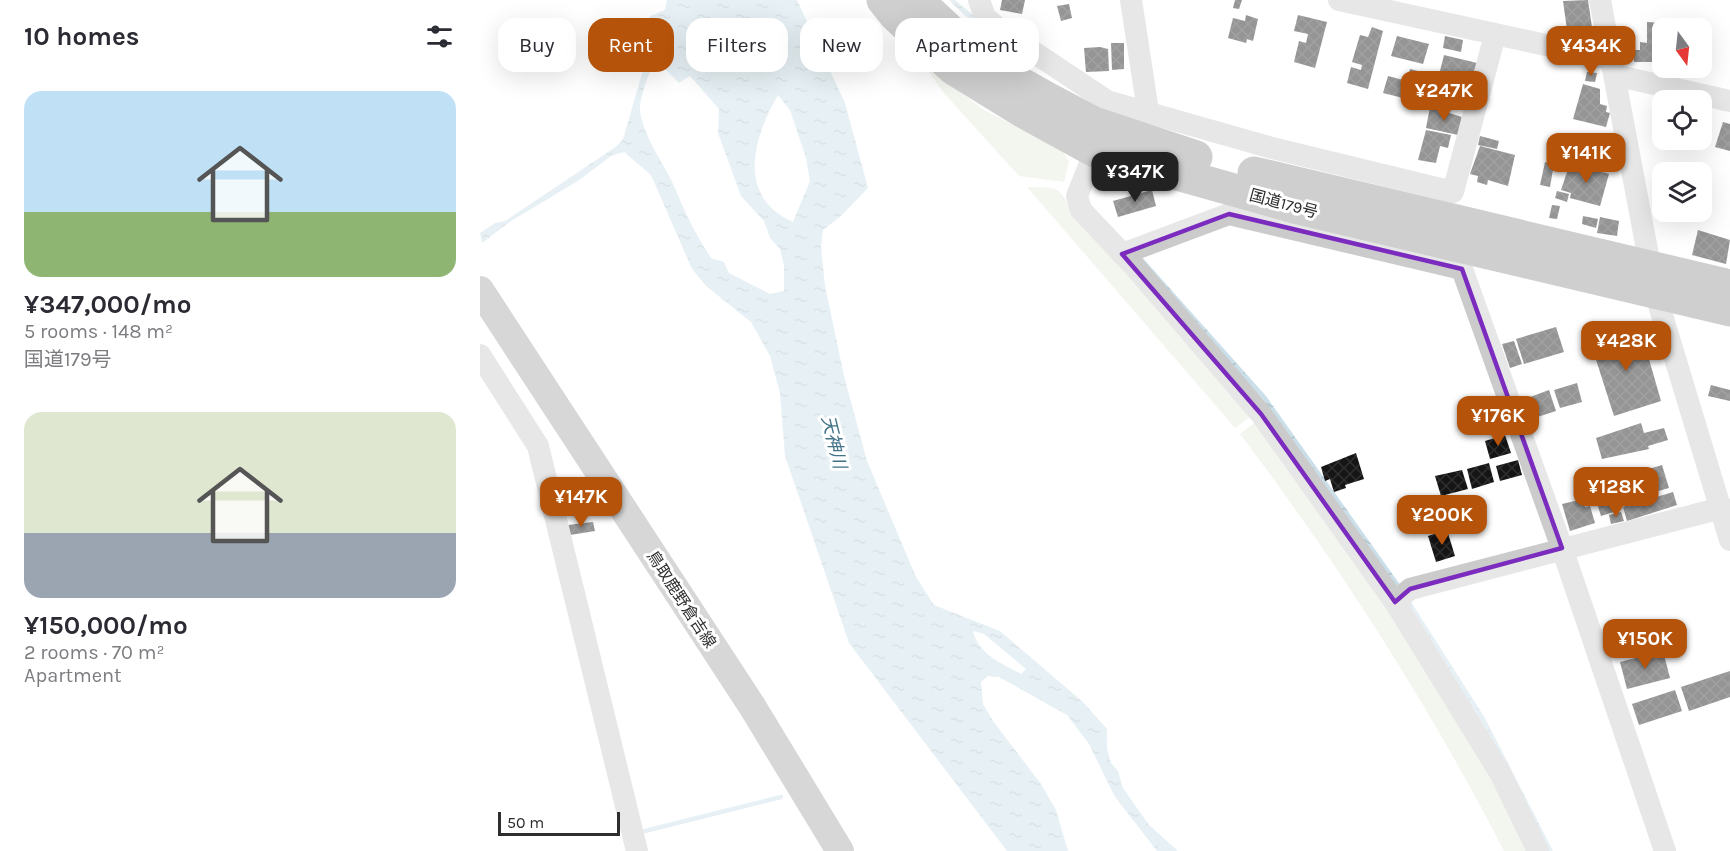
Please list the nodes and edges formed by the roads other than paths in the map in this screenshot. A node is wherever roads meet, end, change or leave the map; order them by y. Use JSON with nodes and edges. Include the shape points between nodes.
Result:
{"nodes":[{"id":1,"x":883,"y":0,"type":"edge"},
{"id":2,"x":917,"y":0,"type":"edge"},
{"id":3,"x":979,"y":0,"type":"edge"},
{"id":4,"x":1131,"y":0,"type":"edge"},
{"id":5,"x":1338,"y":0,"type":"edge"},
{"id":6,"x":1600,"y":0,"type":"edge"},
{"id":7,"x":1495,"y":35,"type":"junction"},
{"id":8,"x":1612,"y":67,"type":"junction"},
{"id":9,"x":1730,"y":101,"type":"edge"},
{"id":10,"x":1148,"y":111,"type":"junction"},
{"id":11,"x":1095,"y":151,"type":"junction"},
{"id":12,"x":1122,"y":254,"type":"junction"},
{"id":13,"x":1652,"y":279,"type":"junction"},
{"id":14,"x":1730,"y":286,"type":"edge"},
{"id":15,"x":480,"y":290,"type":"edge"},
{"id":16,"x":1730,"y":310,"type":"edge"},
{"id":17,"x":480,"y":355,"type":"edge"},
{"id":18,"x":1725,"y":509,"type":"edge"},
{"id":19,"x":1730,"y":540,"type":"edge"},
{"id":20,"x":1562,"y":548,"type":"junction"},
{"id":21,"x":1395,"y":602,"type":"junction"},
{"id":22,"x":637,"y":851,"type":"edge"},
{"id":23,"x":840,"y":851,"type":"edge"},
{"id":24,"x":1538,"y":851,"type":"edge"},
{"id":25,"x":1665,"y":851,"type":"edge"}],
"edges":[{"from":1,"to":11,"type":"highway","name":"国道179号","via":[[894,15],[954,69]]},
{"from":2,"to":13,"type":"highway","name":"国道179号","via":[[986,64],[1094,123],[1233,168]]},
{"from":3,"to":10,"type":"street","via":[[985,17],[999,29],[1107,101]]},
{"from":4,"to":10,"type":"street"},
{"from":5,"to":7,"type":"street"},
{"from":6,"to":8,"type":"street"},
{"from":7,"to":8,"type":"street"},
{"from":7,"to":10,"type":"street","via":[[1453,192],[1272,148]]},
{"from":8,"to":9,"type":"street"},
{"from":8,"to":13,"type":"street"},
{"from":11,"to":12,"type":"street","via":[[1077,196],[1081,210]]},
{"from":11,"to":13,"type":"highway","name":"国道179号","via":[[1298,208]]},
{"from":12,"to":20,"type":"street","via":[[1229,214],[1462,269]]},
{"from":12,"to":21,"type":"street","via":[[1261,414]]},
{"from":13,"to":14,"type":"highway","name":"国道179号"},
{"from":13,"to":16,"type":"highway","name":"国道179号"},
{"from":13,"to":18,"type":"street"},
{"from":15,"to":23,"type":"main road","name":"鳥取鹿野倉吉線","via":[[752,705]]},
{"from":17,"to":22,"type":"street","via":[[538,446]]},
{"from":18,"to":19,"type":"street"},
{"from":18,"to":20,"type":"street"},
{"from":20,"to":21,"type":"street","via":[[1410,589]]},
{"from":20,"to":25,"type":"street"},
{"from":21,"to":24,"type":"street","via":[[1500,773]]}]}
